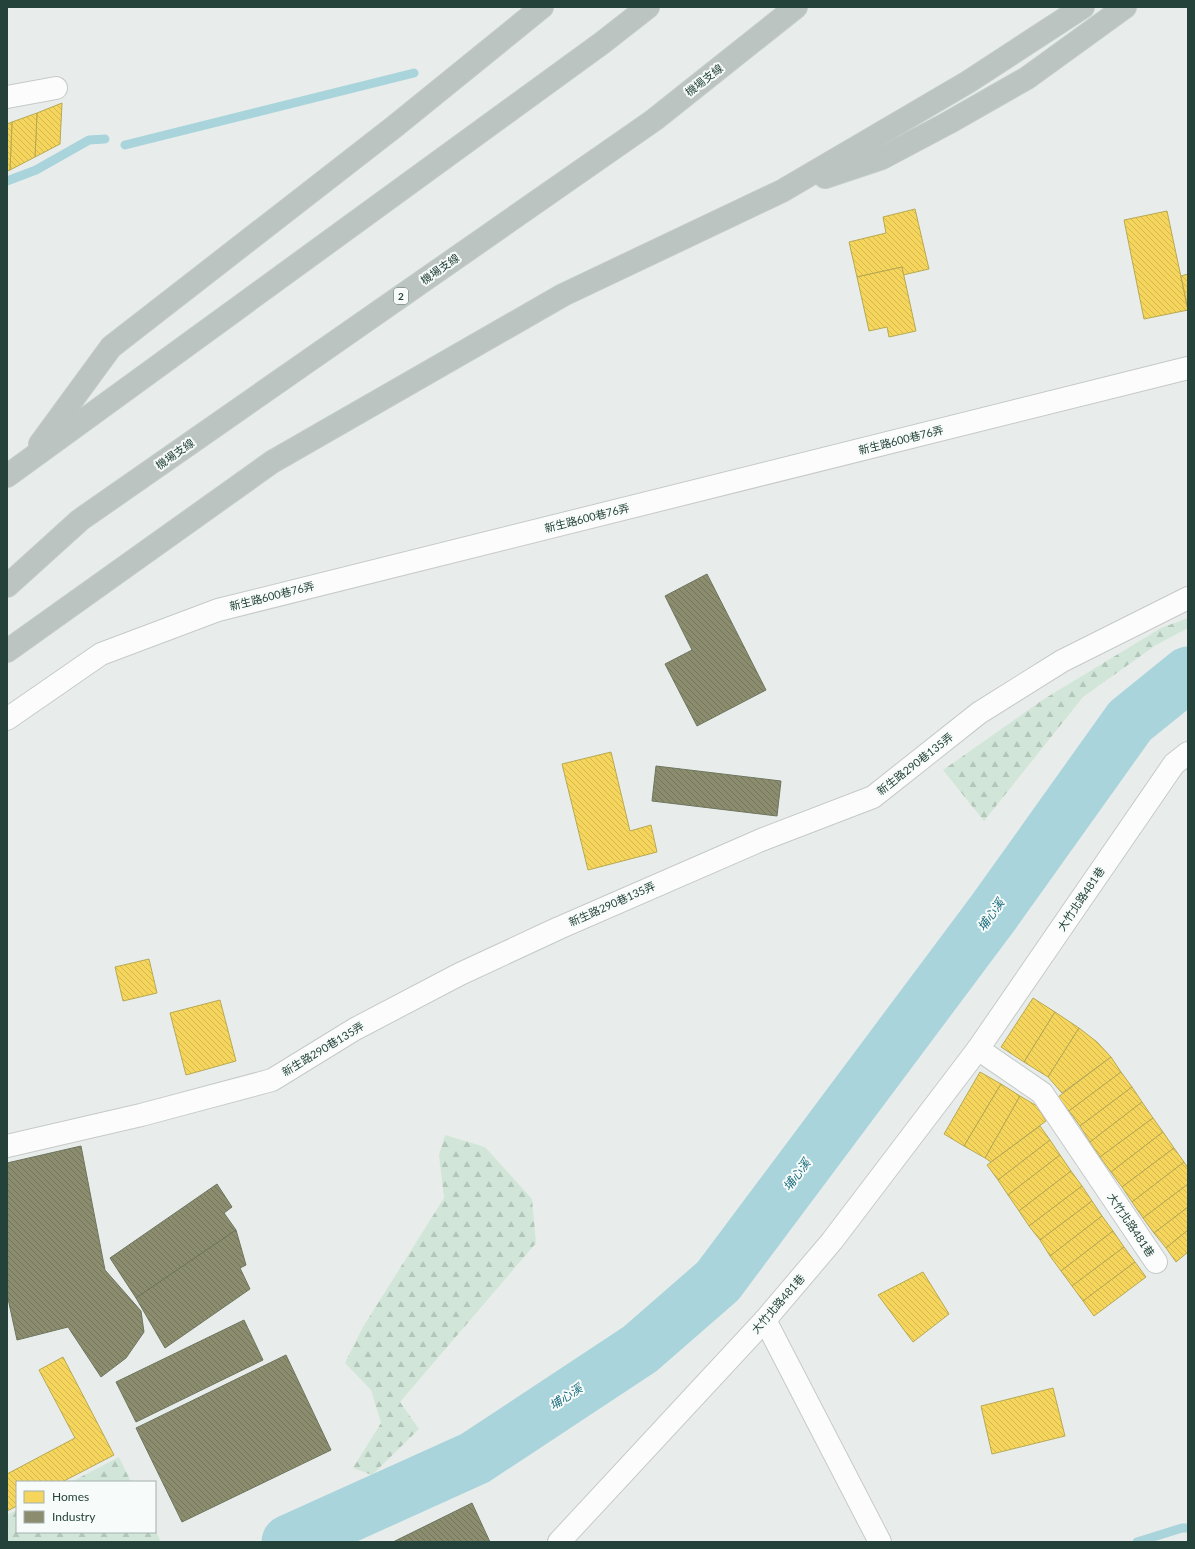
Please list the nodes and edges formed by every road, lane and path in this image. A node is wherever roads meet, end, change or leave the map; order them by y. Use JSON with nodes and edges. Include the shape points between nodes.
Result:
{"nodes":[{"id":1,"x":542,"y":7,"type":"edge"},
{"id":2,"x":648,"y":7,"type":"edge"},
{"id":3,"x":796,"y":7,"type":"edge"},
{"id":4,"x":1083,"y":7,"type":"edge"},
{"id":5,"x":1125,"y":7,"type":"edge"},
{"id":6,"x":56,"y":88,"type":"dead end"},
{"id":7,"x":7,"y":97,"type":"edge"},
{"id":8,"x":782,"y":191,"type":"junction"},
{"id":9,"x":1188,"y":368,"type":"edge"},
{"id":10,"x":29,"y":460,"type":"junction"},
{"id":11,"x":7,"y":476,"type":"edge"},
{"id":12,"x":7,"y":586,"type":"edge"},
{"id":13,"x":1188,"y":598,"type":"edge"},
{"id":14,"x":7,"y":651,"type":"edge"},
{"id":15,"x":7,"y":719,"type":"edge"},
{"id":16,"x":1188,"y":753,"type":"edge"},
{"id":17,"x":978,"y":1050,"type":"junction"},
{"id":18,"x":7,"y":1146,"type":"edge"},
{"id":19,"x":1156,"y":1262,"type":"dead end"},
{"id":20,"x":765,"y":1320,"type":"junction"},
{"id":21,"x":559,"y":1542,"type":"edge"},
{"id":22,"x":880,"y":1542,"type":"edge"}],
"edges":[{"from":1,"to":10,"type":"highway","via":[[111,347]]},
{"from":2,"to":10,"type":"highway"},
{"from":3,"to":12,"type":"highway","name":"機場支線","number":"2","via":[[654,120],[80,520]]},
{"from":4,"to":8,"type":"highway","via":[[968,82]]},
{"from":5,"to":8,"type":"highway","via":[[1027,78],[948,124],[882,158]]},
{"from":6,"to":7,"type":"lane"},
{"from":8,"to":14,"type":"highway","via":[[563,295],[272,462]]},
{"from":9,"to":15,"type":"lane","name":"新生路600巷76弄","via":[[218,610],[101,654]]},
{"from":10,"to":11,"type":"highway"},
{"from":13,"to":18,"type":"lane","name":"新生路290巷135弄","via":[[1055,665],[979,714],[873,796],[761,840],[460,974],[355,1029],[272,1080],[141,1115]]},
{"from":16,"to":17,"type":"lane","name":"大竹北路481巷","via":[[1174,764]]},
{"from":17,"to":19,"type":"lane","name":"大竹北路481巷","via":[[1042,1094]]},
{"from":17,"to":20,"type":"lane","name":"大竹北路481巷","via":[[832,1241]]},
{"from":20,"to":21,"type":"lane","name":"大竹北路481巷"},
{"from":20,"to":22,"type":"lane"}]}
